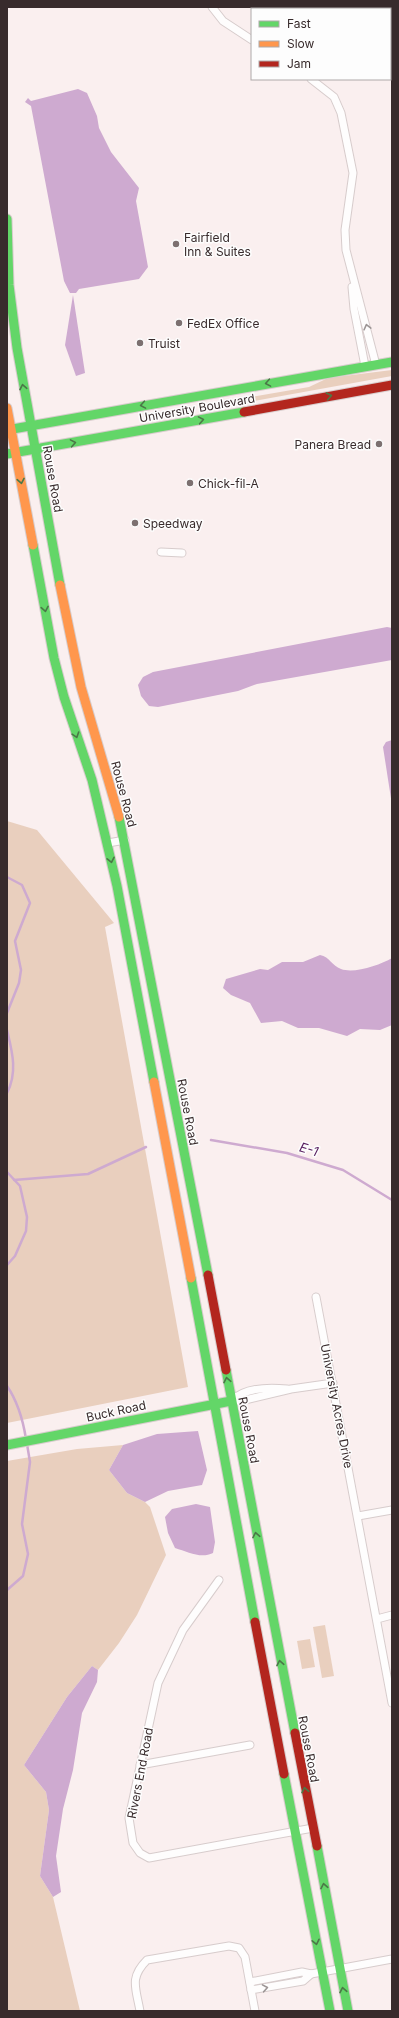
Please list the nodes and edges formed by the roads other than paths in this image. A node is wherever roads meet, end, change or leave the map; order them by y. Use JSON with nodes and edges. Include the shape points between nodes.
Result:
{"nodes":[{"id":1,"x":212,"y":7,"type":"edge"},
{"id":2,"x":251,"y":39,"type":"edge"},
{"id":3,"x":312,"y":80,"type":"edge"},
{"id":4,"x":7,"y":219,"type":"edge"},
{"id":5,"x":352,"y":275,"type":"junction"},
{"id":6,"x":392,"y":362,"type":"edge"},
{"id":7,"x":376,"y":365,"type":"junction"},
{"id":8,"x":365,"y":366,"type":"junction"},
{"id":9,"x":392,"y":385,"type":"edge"},
{"id":10,"x":7,"y":408,"type":"edge"},
{"id":11,"x":30,"y":425,"type":"junction"},
{"id":12,"x":9,"y":429,"type":"edge"},
{"id":13,"x":35,"y":449,"type":"junction"},
{"id":14,"x":11,"y":454,"type":"edge"},
{"id":15,"x":161,"y":552,"type":"dead end"},
{"id":16,"x":182,"y":553,"type":"dead end"},
{"id":17,"x":125,"y":840,"type":"junction"},
{"id":18,"x":108,"y":843,"type":"junction"},
{"id":19,"x":316,"y":1297,"type":"dead end"},
{"id":20,"x":333,"y":1383,"type":"junction"},
{"id":21,"x":271,"y":1387,"type":"junction"},
{"id":22,"x":291,"y":1390,"type":"junction"},
{"id":23,"x":272,"y":1395,"type":"junction"},
{"id":24,"x":231,"y":1401,"type":"junction"},
{"id":25,"x":214,"y":1404,"type":"junction"},
{"id":26,"x":7,"y":1445,"type":"edge"},
{"id":27,"x":392,"y":1510,"type":"edge"},
{"id":28,"x":358,"y":1516,"type":"junction"},
{"id":29,"x":219,"y":1580,"type":"dead end"},
{"id":30,"x":392,"y":1615,"type":"edge"},
{"id":31,"x":376,"y":1619,"type":"junction"},
{"id":32,"x":392,"y":1703,"type":"edge"},
{"id":33,"x":250,"y":1745,"type":"dead end"},
{"id":34,"x":140,"y":1765,"type":"junction"},
{"id":35,"x":313,"y":1828,"type":"junction"},
{"id":36,"x":295,"y":1832,"type":"junction"},
{"id":37,"x":392,"y":1959,"type":"edge"},
{"id":38,"x":339,"y":1969,"type":"junction"},
{"id":39,"x":322,"y":1972,"type":"junction"},
{"id":40,"x":311,"y":1974,"type":"junction"},
{"id":41,"x":278,"y":1976,"type":"junction"},
{"id":42,"x":250,"y":1982,"type":"junction"},
{"id":43,"x":279,"y":1985,"type":"junction"},
{"id":44,"x":251,"y":1990,"type":"junction"},
{"id":45,"x":140,"y":2011,"type":"edge"},
{"id":46,"x":255,"y":2011,"type":"edge"},
{"id":47,"x":330,"y":2011,"type":"edge"},
{"id":48,"x":348,"y":2011,"type":"edge"}],
"edges":[{"from":1,"to":2,"type":"street","via":[[223,21]]},
{"from":3,"to":5,"type":"street","via":[[334,97],[341,114],[353,173],[345,230],[346,250]]},
{"from":11,"to":4,"type":"street","name":"Rouse Road","one_way":true,"via":[[9,285]]},
{"from":7,"to":5,"type":"street","one_way":true},
{"from":5,"to":8,"type":"street","via":[[354,309]]},
{"from":6,"to":7,"type":"street","name":"University Boulevard"},
{"from":7,"to":8,"type":"street","name":"University Boulevard"},
{"from":8,"to":11,"type":"street","name":"University Boulevard","one_way":true},
{"from":13,"to":9,"type":"street","name":"University Boulevard","one_way":true},
{"from":10,"to":12,"type":"street"},
{"from":11,"to":12,"type":"street","name":"University Boulevard"},
{"from":11,"to":13,"type":"street","name":"Rouse Road"},
{"from":12,"to":14,"type":"street"},
{"from":13,"to":14,"type":"street","name":"University Boulevard"},
{"from":13,"to":17,"type":"street","name":"Rouse Road","via":[[81,687],[113,791]]},
{"from":14,"to":18,"type":"street","one_way":true,"via":[[54,658],[64,697],[92,780]]},
{"from":15,"to":16,"type":"street"},
{"from":17,"to":18,"type":"street"},
{"from":24,"to":17,"type":"street","name":"Rouse Road","one_way":true},
{"from":18,"to":25,"type":"street","one_way":true},
{"from":19,"to":20,"type":"street","name":"University Acres Drive"},
{"from":20,"to":22,"type":"street","name":"Buck Road"},
{"from":20,"to":28,"type":"street","name":"University Acres Drive"},
{"from":21,"to":22,"type":"street","name":"Buck Road"},
{"from":21,"to":23,"type":"street"},
{"from":21,"to":24,"type":"street","name":"Buck Road","via":[[239,1393]]},
{"from":22,"to":23,"type":"street","name":"Buck Road"},
{"from":23,"to":24,"type":"street","name":"Buck Road"},
{"from":24,"to":25,"type":"street","name":"Buck Road"},
{"from":35,"to":24,"type":"street","name":"Rouse Road","one_way":true},
{"from":25,"to":26,"type":"street","name":"Buck Road"},
{"from":25,"to":36,"type":"street"},
{"from":27,"to":28,"type":"street"},
{"from":28,"to":31,"type":"street","name":"University Acres Drive"},
{"from":29,"to":34,"type":"street","name":"Rivers End Road","via":[[183,1630],[158,1683]]},
{"from":30,"to":31,"type":"street"},
{"from":31,"to":32,"type":"street","name":"University Acres Drive"},
{"from":33,"to":34,"type":"street"},
{"from":34,"to":36,"type":"street","name":"Rivers End Road","via":[[129,1818],[134,1843],[140,1853],[148,1858]]},
{"from":35,"to":36,"type":"street","name":"Rivers End Road"},
{"from":38,"to":35,"type":"street","name":"Rouse Road","one_way":true},
{"from":36,"to":39,"type":"street","one_way":true},
{"from":37,"to":38,"type":"street"},
{"from":38,"to":39,"type":"street"},
{"from":48,"to":38,"type":"street","name":"Rouse Road","one_way":true},
{"from":39,"to":40,"type":"street"},
{"from":39,"to":47,"type":"street"},
{"from":40,"to":41,"type":"street","via":[[302,1972]]},
{"from":40,"to":43,"type":"street","via":[[303,1981]]},
{"from":41,"to":42,"type":"street"},
{"from":41,"to":43,"type":"street"},
{"from":42,"to":44,"type":"street"},
{"from":42,"to":45,"type":"street","via":[[245,1957],[239,1948],[229,1946],[147,1960],[135,1976]]},
{"from":44,"to":43,"type":"street","one_way":true},
{"from":44,"to":46,"type":"street"}]}
